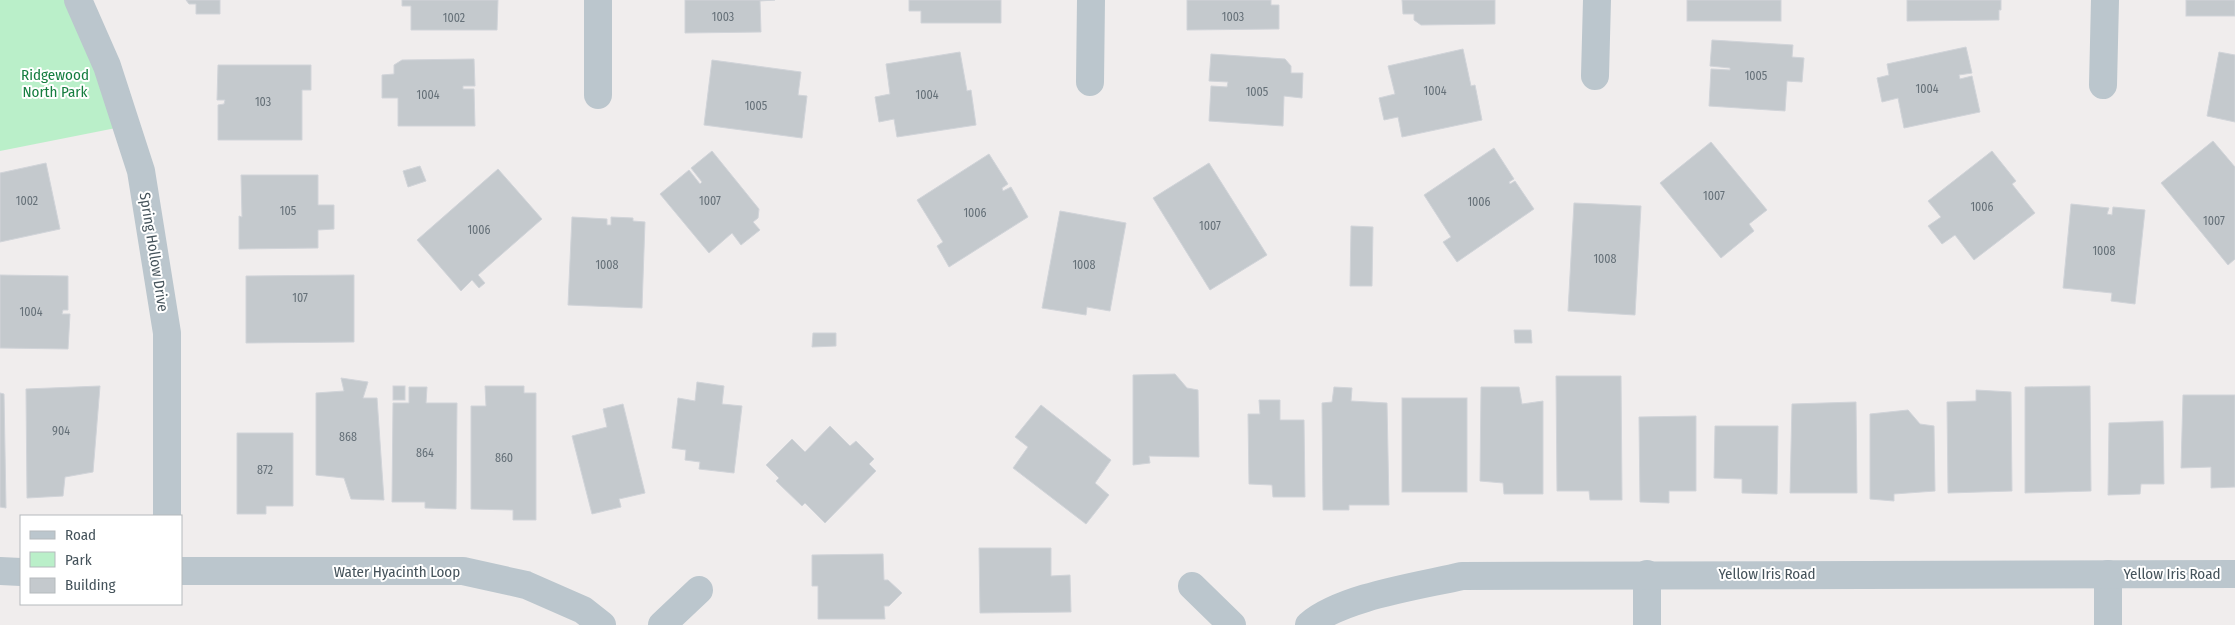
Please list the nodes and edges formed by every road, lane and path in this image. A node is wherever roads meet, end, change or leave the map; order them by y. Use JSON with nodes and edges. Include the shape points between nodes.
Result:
{"nodes":[{"id":1,"x":78,"y":0,"type":"edge"},
{"id":2,"x":598,"y":0,"type":"edge"},
{"id":3,"x":1091,"y":0,"type":"edge"},
{"id":4,"x":1597,"y":0,"type":"edge"},
{"id":5,"x":2105,"y":0,"type":"edge"},
{"id":6,"x":1594,"y":76,"type":"dead end"},
{"id":7,"x":1090,"y":82,"type":"dead end"},
{"id":8,"x":2103,"y":85,"type":"dead end"},
{"id":9,"x":598,"y":95,"type":"dead end"},
{"id":10,"x":167,"y":515,"type":"edge"},
{"id":11,"x":0,"y":571,"type":"edge"},
{"id":12,"x":182,"y":571,"type":"edge"},
{"id":13,"x":20,"y":572,"type":"edge"},
{"id":14,"x":1646,"y":574,"type":"junction"},
{"id":15,"x":2108,"y":574,"type":"junction"},
{"id":16,"x":2235,"y":574,"type":"edge"},
{"id":17,"x":1192,"y":586,"type":"dead end"},
{"id":18,"x":699,"y":590,"type":"dead end"},
{"id":19,"x":602,"y":625,"type":"edge"},
{"id":20,"x":662,"y":625,"type":"edge"},
{"id":21,"x":1232,"y":625,"type":"edge"},
{"id":22,"x":1309,"y":625,"type":"edge"},
{"id":23,"x":1647,"y":625,"type":"edge"},
{"id":24,"x":2108,"y":625,"type":"edge"}],
"edges":[{"from":1,"to":10,"type":"street","name":"Spring Hollow Drive","via":[[108,66],[141,171],[167,334]]},
{"from":2,"to":9,"type":"street"},
{"from":3,"to":7,"type":"street"},
{"from":4,"to":6,"type":"street"},
{"from":5,"to":8,"type":"street"},
{"from":11,"to":13,"type":"street"},
{"from":12,"to":19,"type":"street","name":"Water Hyacinth Loop","via":[[463,571],[526,585],[583,610]]},
{"from":14,"to":15,"type":"street","name":"Yellow Iris Road"},
{"from":14,"to":22,"type":"street","name":"Yellow Iris Road","via":[[1462,576],[1364,599],[1319,616]]},
{"from":14,"to":23,"type":"street"},
{"from":15,"to":16,"type":"street","name":"Yellow Iris Road"},
{"from":15,"to":24,"type":"street"},
{"from":17,"to":21,"type":"street"},
{"from":18,"to":20,"type":"street"}]}
